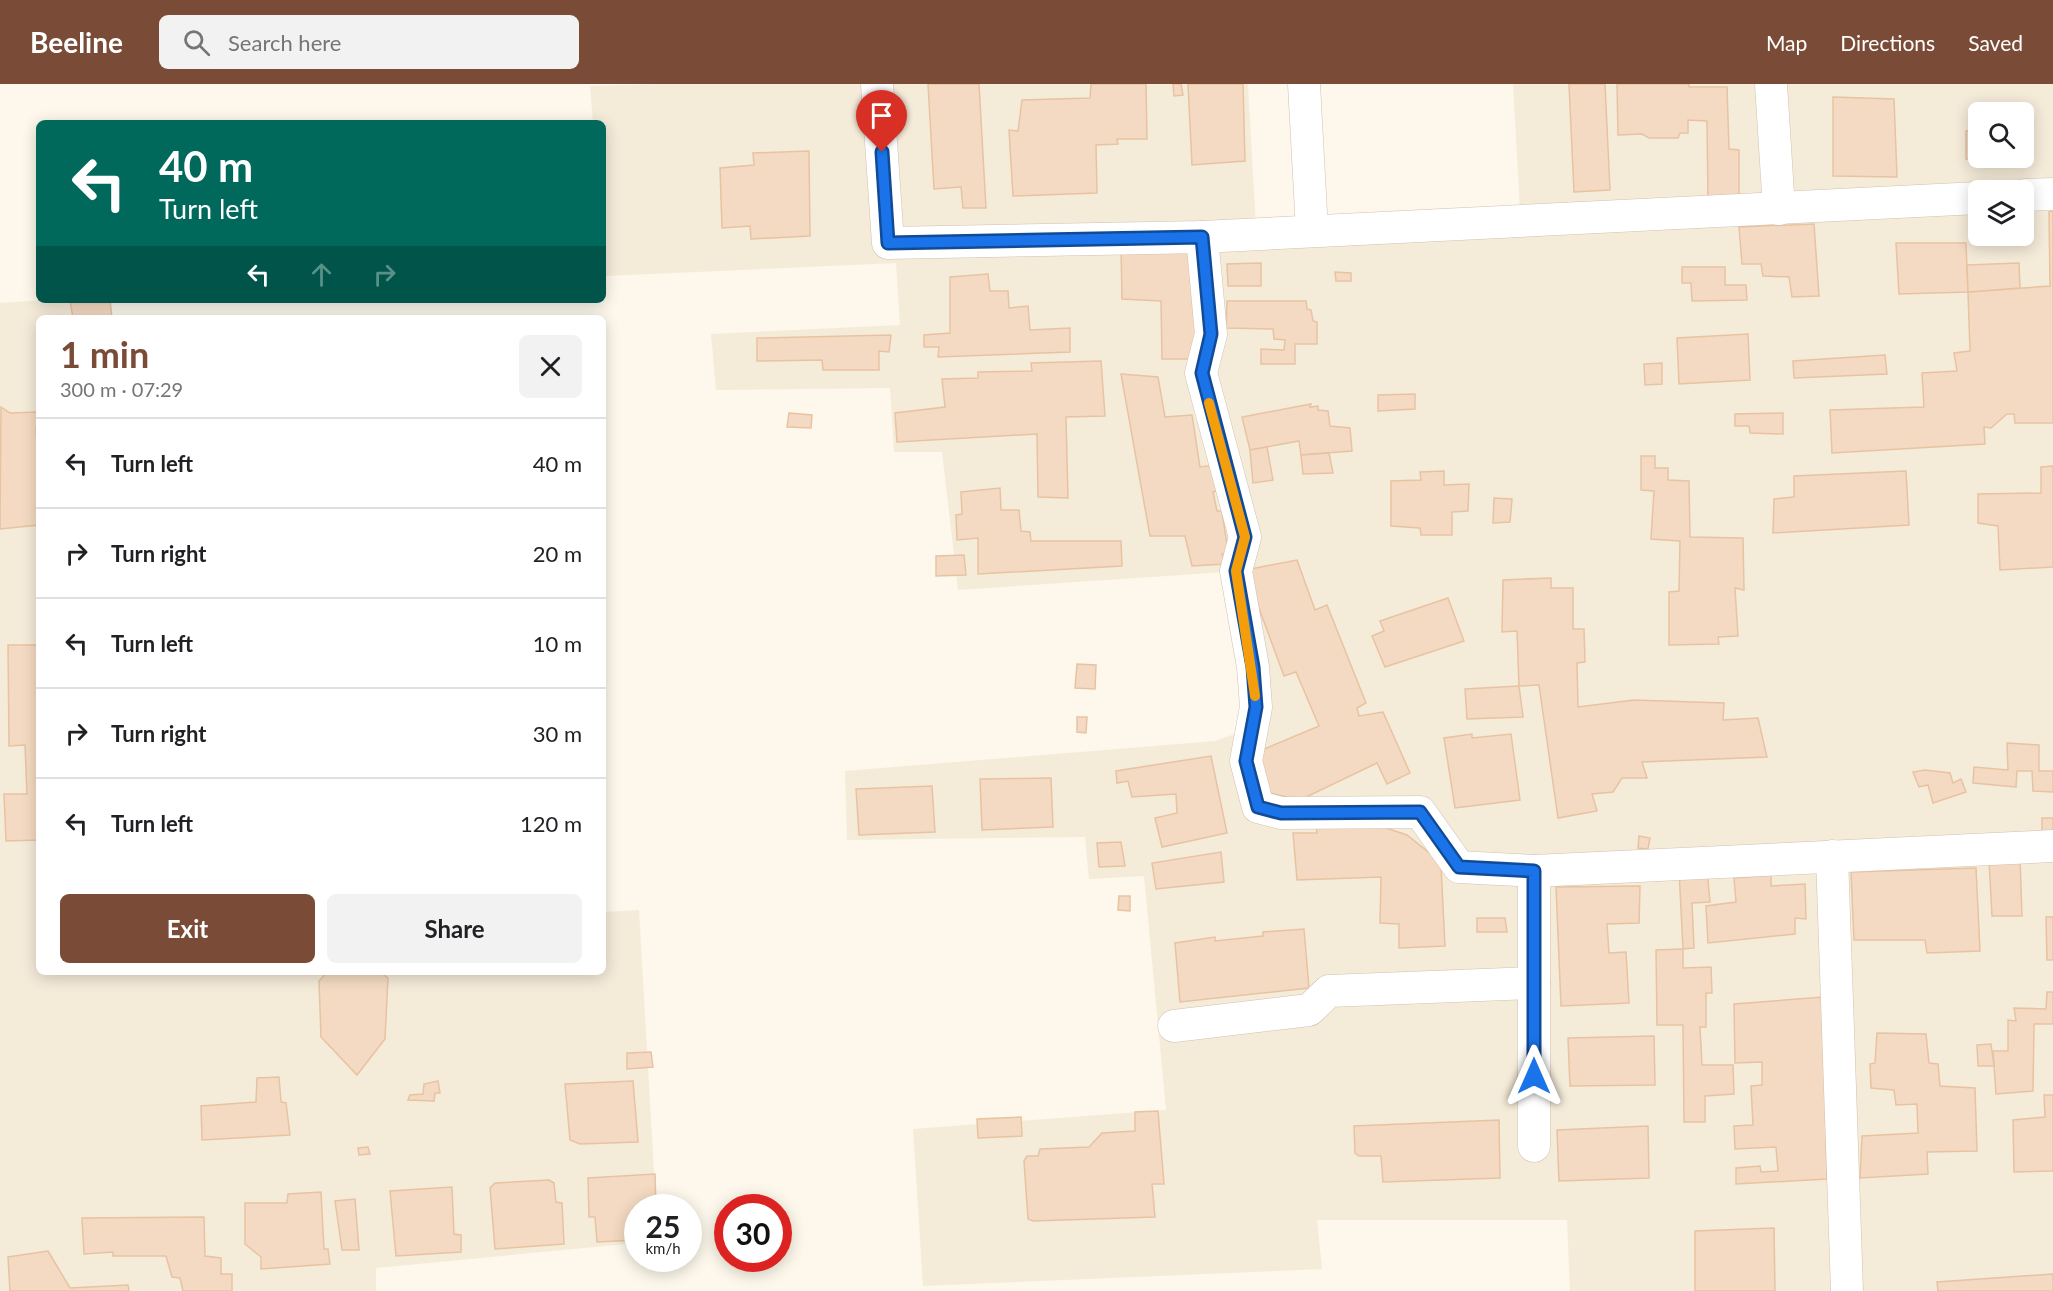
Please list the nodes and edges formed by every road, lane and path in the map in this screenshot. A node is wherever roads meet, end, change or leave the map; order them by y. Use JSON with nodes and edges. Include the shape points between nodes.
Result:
{"nodes":[{"id":1,"x":877,"y":84,"type":"edge"},
{"id":2,"x":1304,"y":84,"type":"edge"},
{"id":3,"x":1772,"y":84,"type":"edge"},
{"id":4,"x":2053,"y":194,"type":"edge"},
{"id":5,"x":2034,"y":195,"type":"edge"},
{"id":6,"x":1968,"y":199,"type":"edge"},
{"id":7,"x":1779,"y":209,"type":"junction"},
{"id":8,"x":1312,"y":231,"type":"junction"},
{"id":9,"x":1202,"y":237,"type":"junction"},
{"id":10,"x":2053,"y":846,"type":"edge"},
{"id":11,"x":1832,"y":856,"type":"junction"},
{"id":12,"x":1534,"y":871,"type":"junction"},
{"id":13,"x":1534,"y":983,"type":"junction"},
{"id":14,"x":1173,"y":1026,"type":"dead end"},
{"id":15,"x":1534,"y":1146,"type":"dead end"},
{"id":16,"x":1847,"y":1291,"type":"edge"}],
"edges":[{"from":1,"to":9,"type":"street","via":[[888,243]]},
{"from":2,"to":8,"type":"street"},
{"from":3,"to":7,"type":"street"},
{"from":4,"to":5,"type":"street"},
{"from":6,"to":7,"type":"street"},
{"from":7,"to":8,"type":"street"},
{"from":8,"to":9,"type":"street"},
{"from":9,"to":12,"type":"street","via":[[1211,334],[1202,373],[1245,537],[1236,571],[1253,667],[1256,707],[1246,761],[1258,807],[1281,813],[1420,812],[1459,867]]},
{"from":10,"to":11,"type":"street"},
{"from":11,"to":12,"type":"street"},
{"from":11,"to":16,"type":"street"},
{"from":12,"to":13,"type":"street"},
{"from":13,"to":14,"type":"street","via":[[1329,991],[1309,1010]]},
{"from":13,"to":15,"type":"street"}]}
